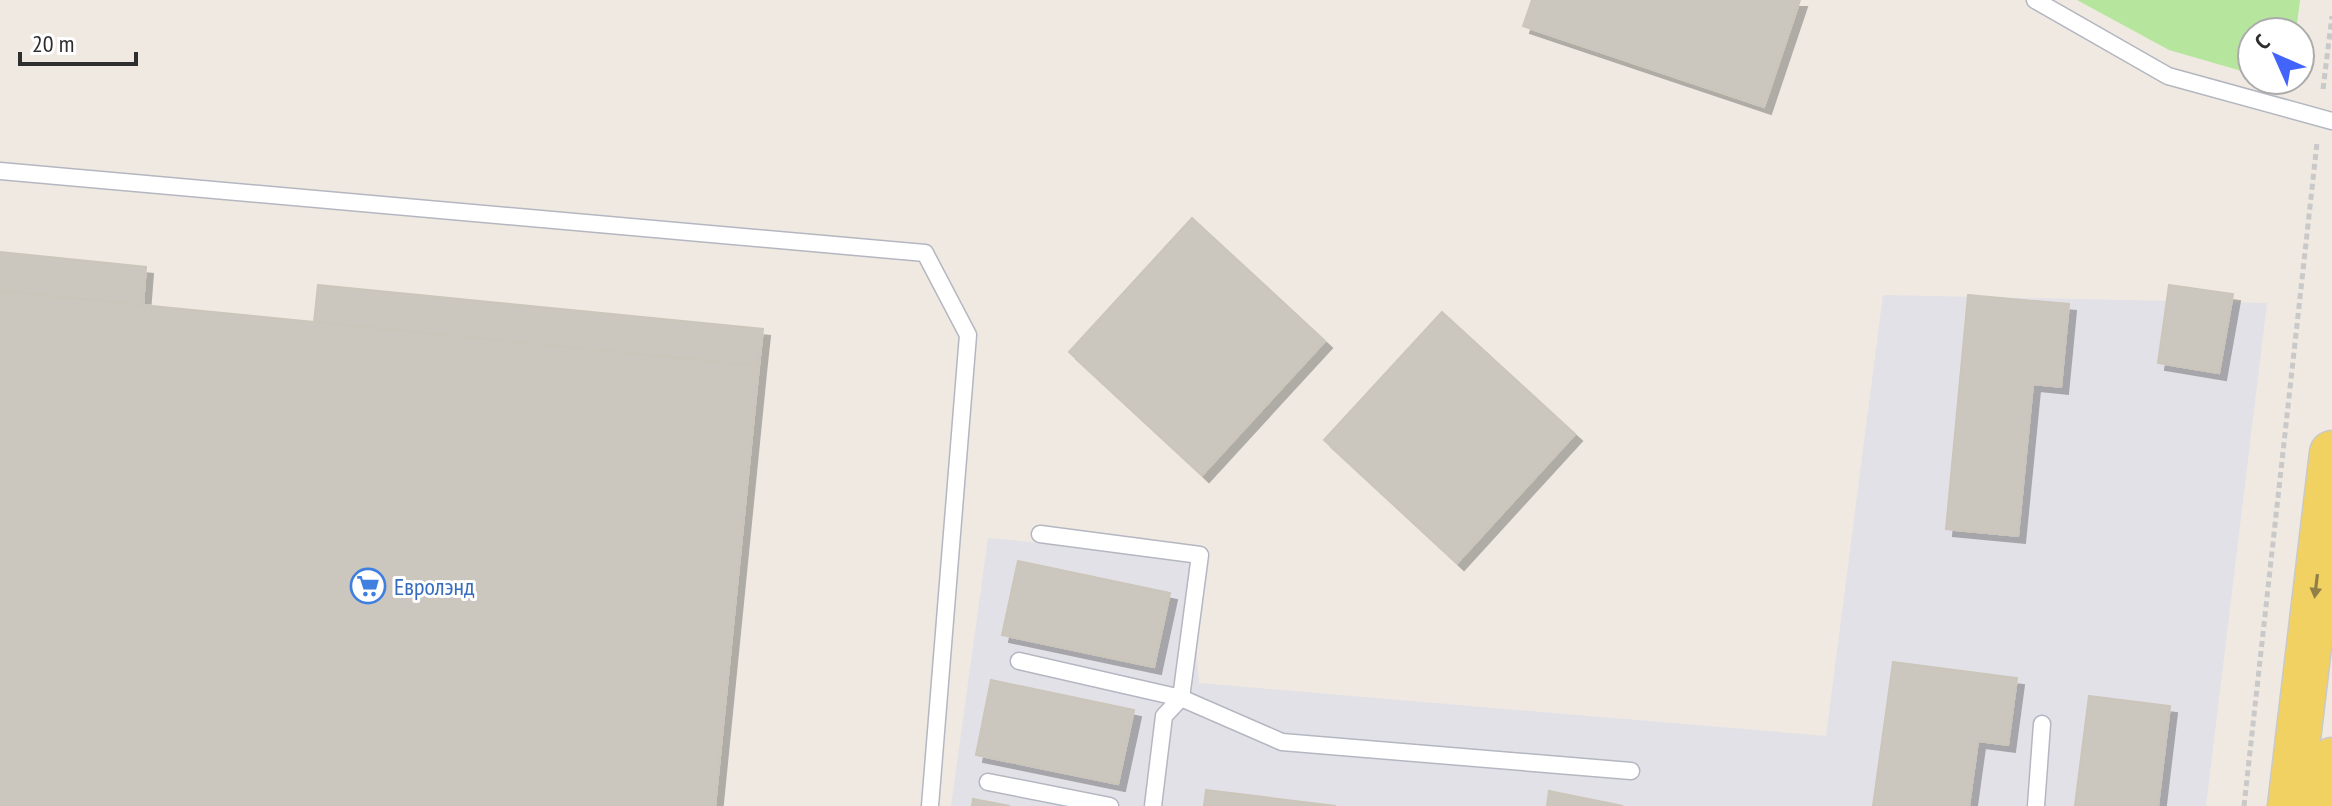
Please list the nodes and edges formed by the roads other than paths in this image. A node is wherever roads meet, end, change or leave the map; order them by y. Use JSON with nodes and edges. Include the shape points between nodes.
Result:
{"nodes":[{"id":1,"x":2035,"y":0,"type":"edge"},
{"id":2,"x":2326,"y":120,"type":"edge"},
{"id":3,"x":0,"y":171,"type":"edge"},
{"id":4,"x":2332,"y":453,"type":"edge"},
{"id":5,"x":1040,"y":534,"type":"dead end"},
{"id":6,"x":1019,"y":661,"type":"dead end"},
{"id":7,"x":1181,"y":698,"type":"junction"},
{"id":8,"x":2042,"y":724,"type":"dead end"},
{"id":9,"x":2332,"y":760,"type":"edge"},
{"id":10,"x":1631,"y":771,"type":"dead end"},
{"id":11,"x":988,"y":782,"type":"dead end"},
{"id":12,"x":930,"y":806,"type":"edge"},
{"id":13,"x":1110,"y":806,"type":"edge"},
{"id":14,"x":1153,"y":806,"type":"edge"},
{"id":15,"x":2036,"y":806,"type":"edge"},
{"id":16,"x":2290,"y":806,"type":"edge"},
{"id":17,"x":2327,"y":806,"type":"edge"}],
"edges":[{"from":1,"to":2,"type":"lane","via":[[2168,76]]},
{"from":3,"to":12,"type":"lane","via":[[925,253],[968,335]]},
{"from":4,"to":16,"type":"main road","one_way":true},
{"from":5,"to":7,"type":"lane","via":[[1200,555]]},
{"from":6,"to":7,"type":"lane"},
{"from":7,"to":10,"type":"lane","via":[[1282,742]]},
{"from":7,"to":14,"type":"lane","via":[[1164,716]]},
{"from":8,"to":15,"type":"lane"},
{"from":9,"to":17,"type":"main road"},
{"from":11,"to":13,"type":"lane"}]}
